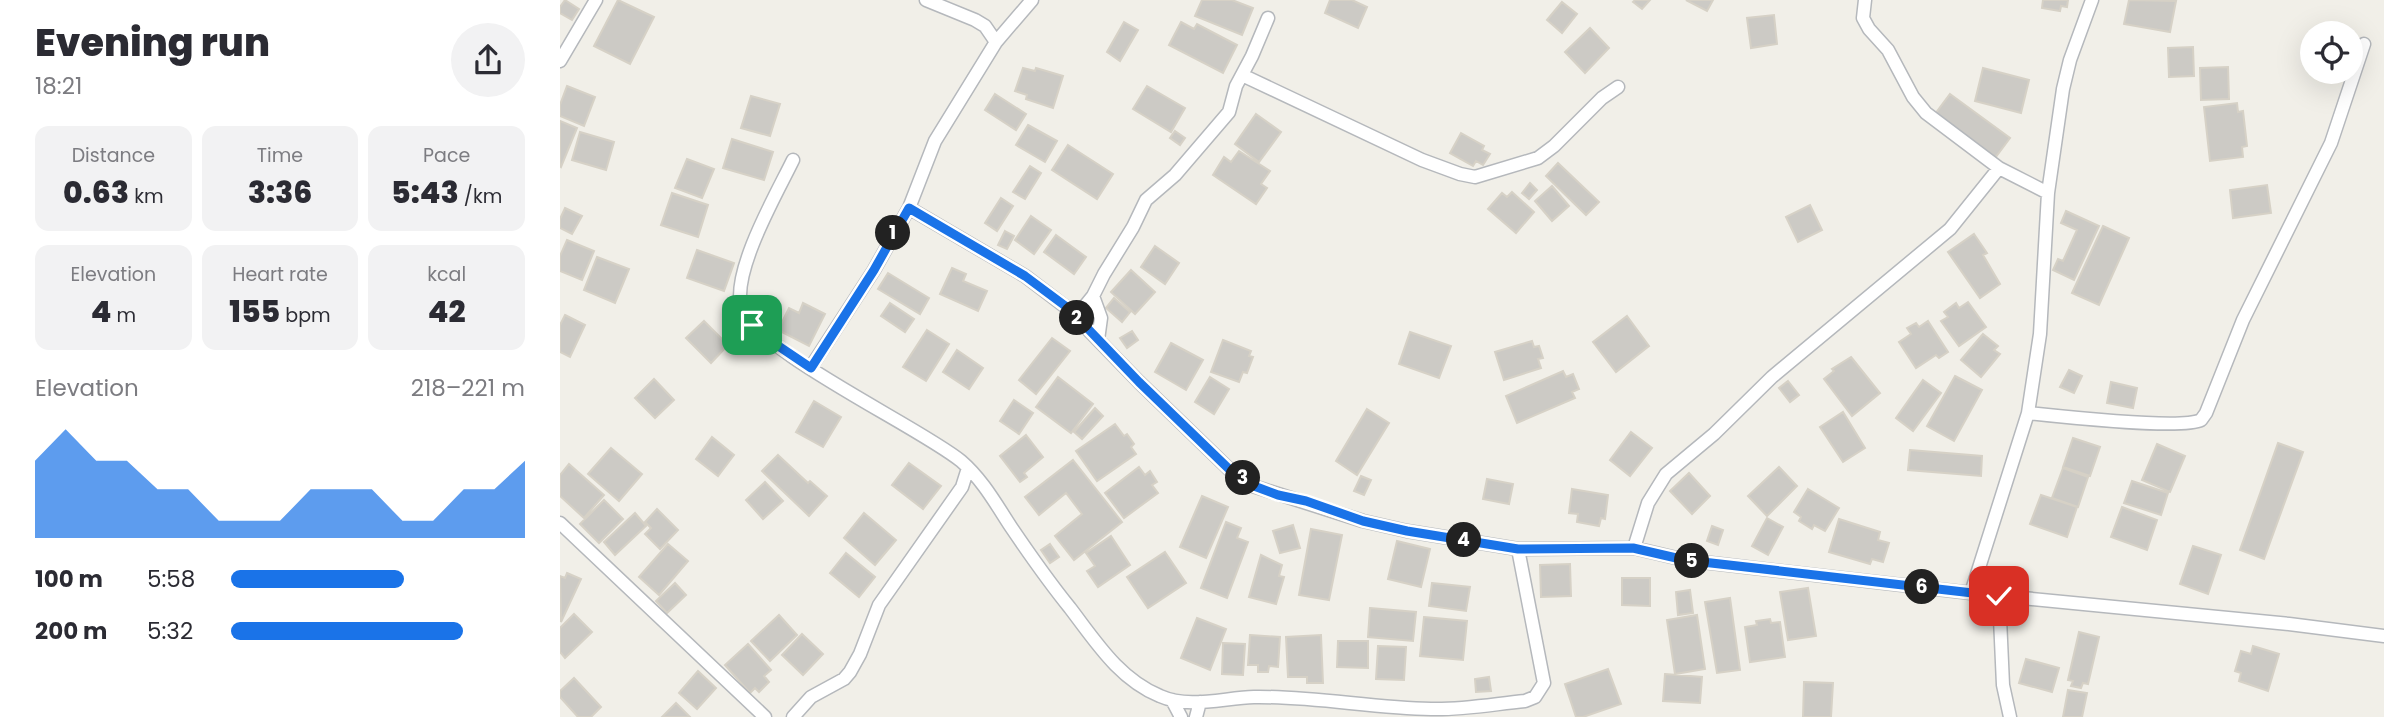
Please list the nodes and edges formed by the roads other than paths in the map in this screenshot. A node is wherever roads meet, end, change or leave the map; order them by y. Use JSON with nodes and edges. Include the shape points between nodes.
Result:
{"nodes":[{"id":1,"x":596,"y":0,"type":"edge"},
{"id":2,"x":926,"y":0,"type":"edge"},
{"id":3,"x":1032,"y":0,"type":"edge"},
{"id":4,"x":1865,"y":0,"type":"edge"},
{"id":5,"x":2092,"y":0,"type":"edge"},
{"id":6,"x":1268,"y":18,"type":"dead end"},
{"id":7,"x":996,"y":42,"type":"junction"},
{"id":8,"x":2364,"y":44,"type":"dead end"},
{"id":9,"x":560,"y":61,"type":"edge"},
{"id":10,"x":1242,"y":75,"type":"junction"},
{"id":11,"x":1618,"y":87,"type":"dead end"},
{"id":12,"x":793,"y":160,"type":"dead end"},
{"id":13,"x":1999,"y":168,"type":"junction"},
{"id":14,"x":2048,"y":193,"type":"junction"},
{"id":15,"x":909,"y":208,"type":"junction"},
{"id":16,"x":1093,"y":296,"type":"junction"},
{"id":17,"x":1076,"y":317,"type":"junction"},
{"id":18,"x":1098,"y":340,"type":"junction"},
{"id":19,"x":811,"y":368,"type":"junction"},
{"id":20,"x":2028,"y":413,"type":"junction"},
{"id":21,"x":968,"y":468,"type":"junction"},
{"id":22,"x":962,"y":487,"type":"junction"},
{"id":23,"x":984,"y":487,"type":"junction"},
{"id":24,"x":560,"y":523,"type":"edge"},
{"id":25,"x":1633,"y":548,"type":"junction"},
{"id":26,"x":1518,"y":549,"type":"junction"},
{"id":27,"x":1971,"y":593,"type":"junction"},
{"id":28,"x":1999,"y":596,"type":"junction"},
{"id":29,"x":2384,"y":636,"type":"edge"},
{"id":30,"x":1172,"y":700,"type":"junction"},
{"id":31,"x":1200,"y":702,"type":"junction"},
{"id":32,"x":765,"y":717,"type":"edge"},
{"id":33,"x":793,"y":717,"type":"edge"},
{"id":34,"x":1181,"y":717,"type":"edge"},
{"id":35,"x":1196,"y":717,"type":"edge"},
{"id":36,"x":2010,"y":717,"type":"edge"}],
"edges":[{"from":1,"to":9,"type":"street"},
{"from":2,"to":7,"type":"street","via":[[975,20]]},
{"from":3,"to":7,"type":"street"},
{"from":4,"to":13,"type":"street","via":[[1863,18],[1888,50],[1913,97],[1926,113]]},
{"from":5,"to":14,"type":"street","via":[[2063,89]]},
{"from":6,"to":10,"type":"street"},
{"from":7,"to":15,"type":"street","via":[[935,141]]},
{"from":8,"to":20,"type":"street","via":[[2331,143],[2243,320],[2201,420],[2125,421]]},
{"from":10,"to":11,"type":"street","via":[[1422,160],[1475,177],[1538,158]]},
{"from":10,"to":16,"type":"street","via":[[1229,112],[1146,200]]},
{"from":12,"to":19,"type":"street","via":[[754,242],[742,280],[741,305],[752,325]]},
{"from":13,"to":14,"type":"street"},
{"from":13,"to":25,"type":"street","via":[[1950,229],[1772,377],[1666,474],[1648,503]]},
{"from":14,"to":20,"type":"street","via":[[2040,334]]},
{"from":15,"to":17,"type":"street","via":[[1025,276]]},
{"from":15,"to":19,"type":"street"},
{"from":16,"to":17,"type":"street"},
{"from":16,"to":18,"type":"street","via":[[1101,318]]},
{"from":17,"to":18,"type":"street"},
{"from":18,"to":26,"type":"street","via":[[1231,471],[1254,486],[1363,521]]},
{"from":19,"to":21,"type":"street"},
{"from":20,"to":27,"type":"street"},
{"from":21,"to":22,"type":"street"},
{"from":21,"to":23,"type":"street"},
{"from":22,"to":23,"type":"street"},
{"from":22,"to":33,"type":"street","via":[[879,605],[850,672],[811,697]]},
{"from":23,"to":30,"type":"street","via":[[1038,568],[1108,658],[1133,681]]},
{"from":24,"to":32,"type":"street"},
{"from":25,"to":26,"type":"street"},
{"from":25,"to":27,"type":"street","via":[[1685,560]]},
{"from":26,"to":31,"type":"street","via":[[1544,683],[1525,701],[1433,709],[1254,697]]},
{"from":27,"to":28,"type":"street"},
{"from":28,"to":29,"type":"street"},
{"from":28,"to":36,"type":"street","via":[[2003,685]]},
{"from":30,"to":31,"type":"street"},
{"from":30,"to":34,"type":"street"},
{"from":31,"to":35,"type":"street"}]}
